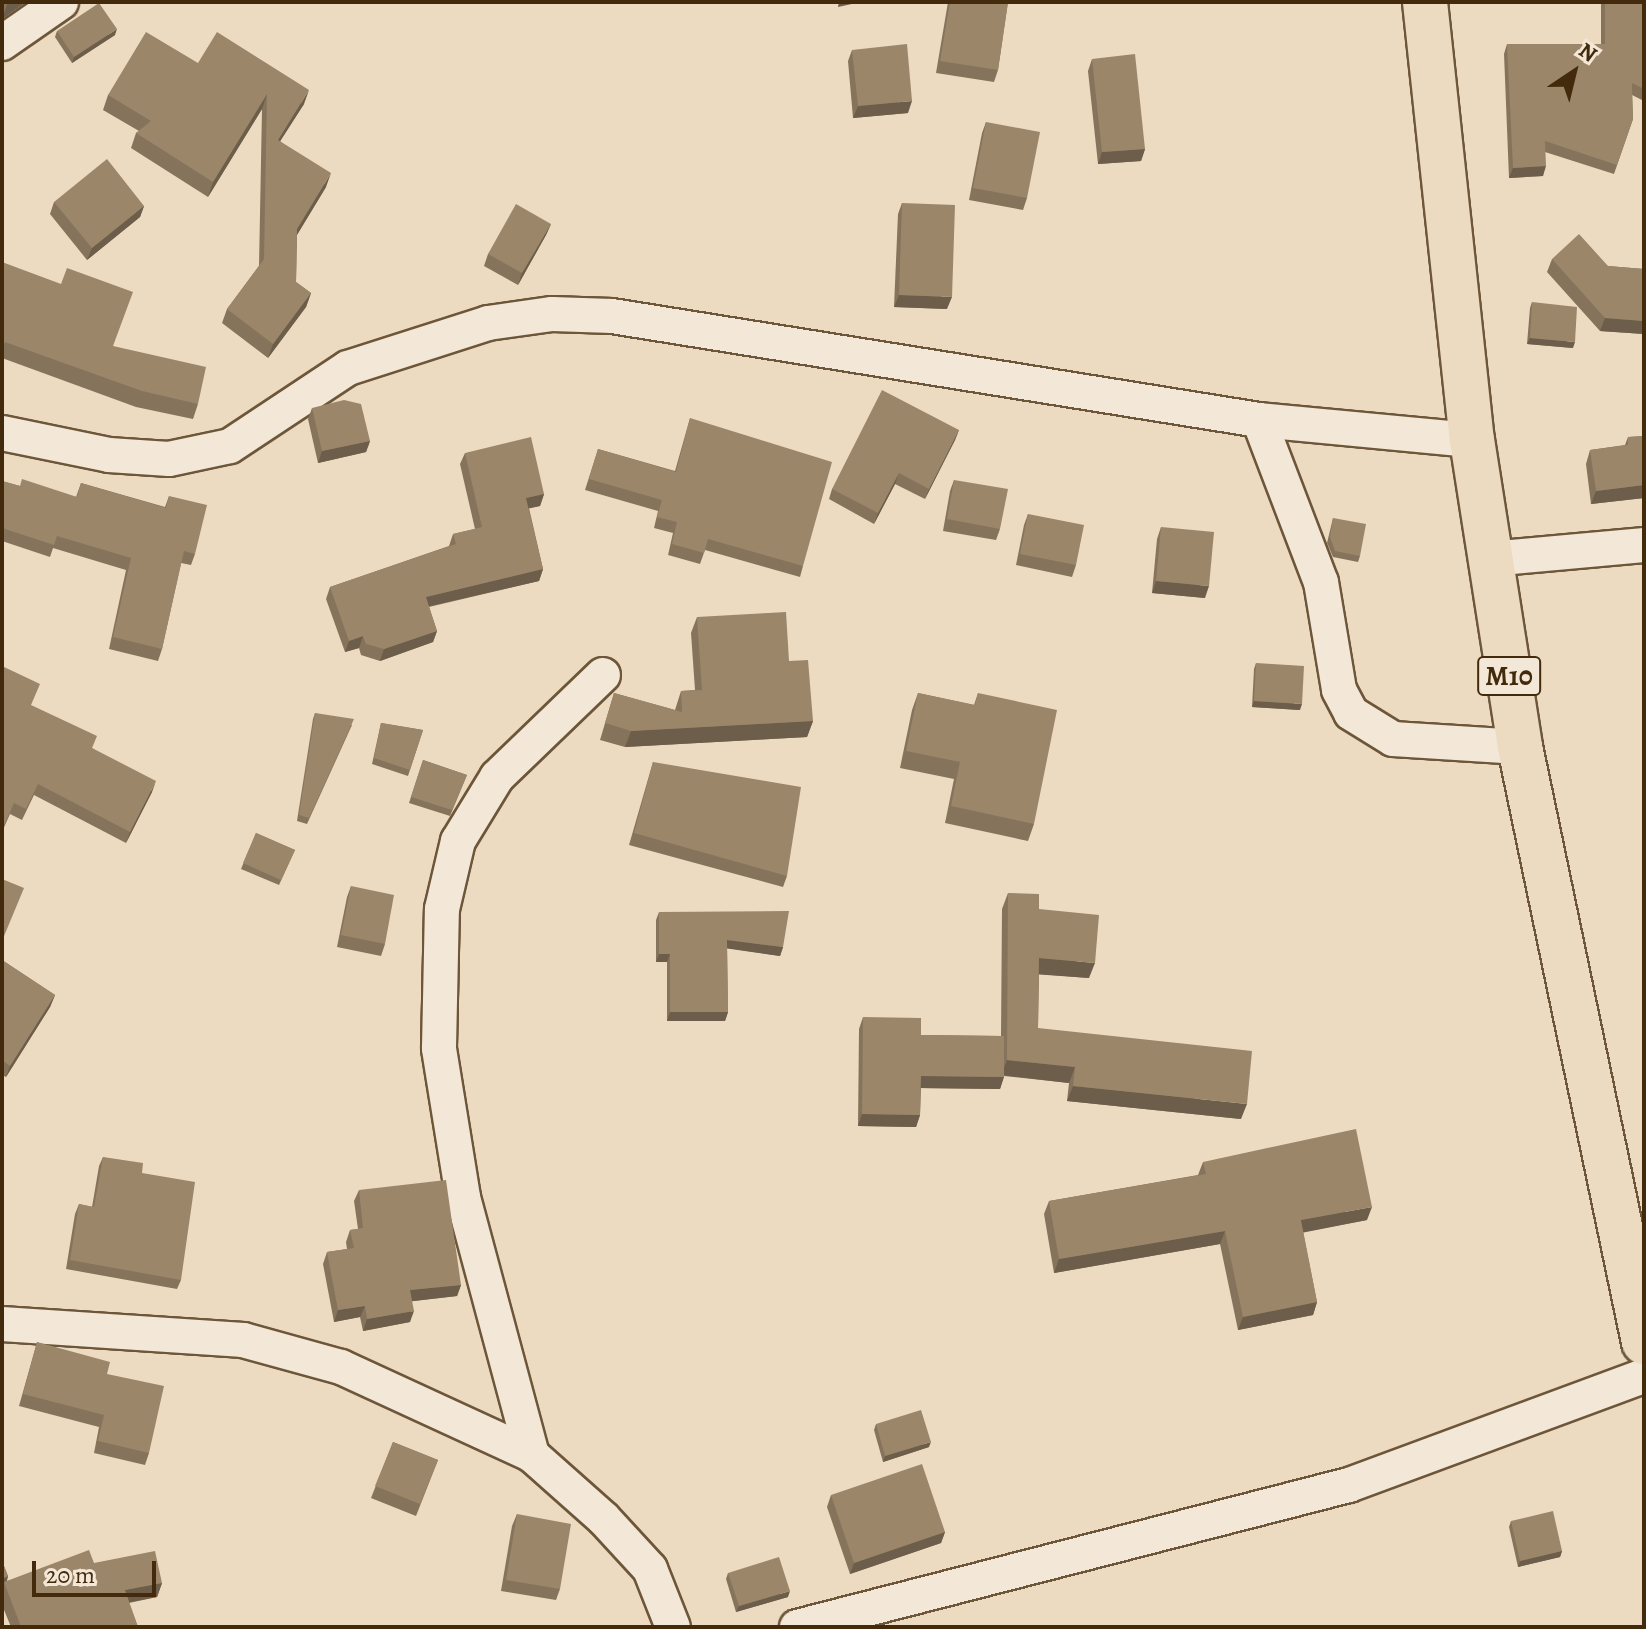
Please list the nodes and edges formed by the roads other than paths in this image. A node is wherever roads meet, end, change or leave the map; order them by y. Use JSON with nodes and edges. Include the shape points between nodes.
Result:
{"nodes":[{"id":1,"x":61,"y":2,"type":"edge"},
{"id":2,"x":1425,"y":2,"type":"edge"},
{"id":3,"x":2,"y":43,"type":"edge"},
{"id":4,"x":1259,"y":420,"type":"junction"},
{"id":5,"x":2,"y":433,"type":"edge"},
{"id":6,"x":1472,"y":440,"type":"junction"},
{"id":7,"x":1644,"y":545,"type":"edge"},
{"id":8,"x":1490,"y":559,"type":"junction"},
{"id":9,"x":603,"y":675,"type":"dead end"},
{"id":10,"x":1520,"y":747,"type":"junction"},
{"id":11,"x":2,"y":1324,"type":"edge"},
{"id":12,"x":1644,"y":1342,"type":"edge"},
{"id":13,"x":1644,"y":1376,"type":"edge"},
{"id":14,"x":532,"y":1455,"type":"junction"},
{"id":15,"x":673,"y":1627,"type":"edge"},
{"id":16,"x":797,"y":1627,"type":"edge"}],
"edges":[{"from":1,"to":3,"type":"street"},
{"from":2,"to":6,"type":"highway","number":"M10"},
{"from":4,"to":5,"type":"street","via":[[612,316],[552,314],[488,323],[348,368],[230,446],[169,459],[109,455]]},
{"from":4,"to":6,"type":"street"},
{"from":4,"to":10,"type":"street","via":[[1321,582],[1339,690],[1351,713],[1393,739]]},
{"from":6,"to":8,"type":"highway","number":"M10"},
{"from":7,"to":8,"type":"street"},
{"from":8,"to":10,"type":"highway","number":"M10"},
{"from":9,"to":14,"type":"street","via":[[497,777],[458,841],[442,909],[439,1048],[463,1197]]},
{"from":10,"to":12,"type":"highway","number":"M10"},
{"from":11,"to":14,"type":"street","via":[[243,1340],[341,1367]]},
{"from":13,"to":16,"type":"street","via":[[1349,1485]]},
{"from":14,"to":15,"type":"street","via":[[650,1569]]}]}
